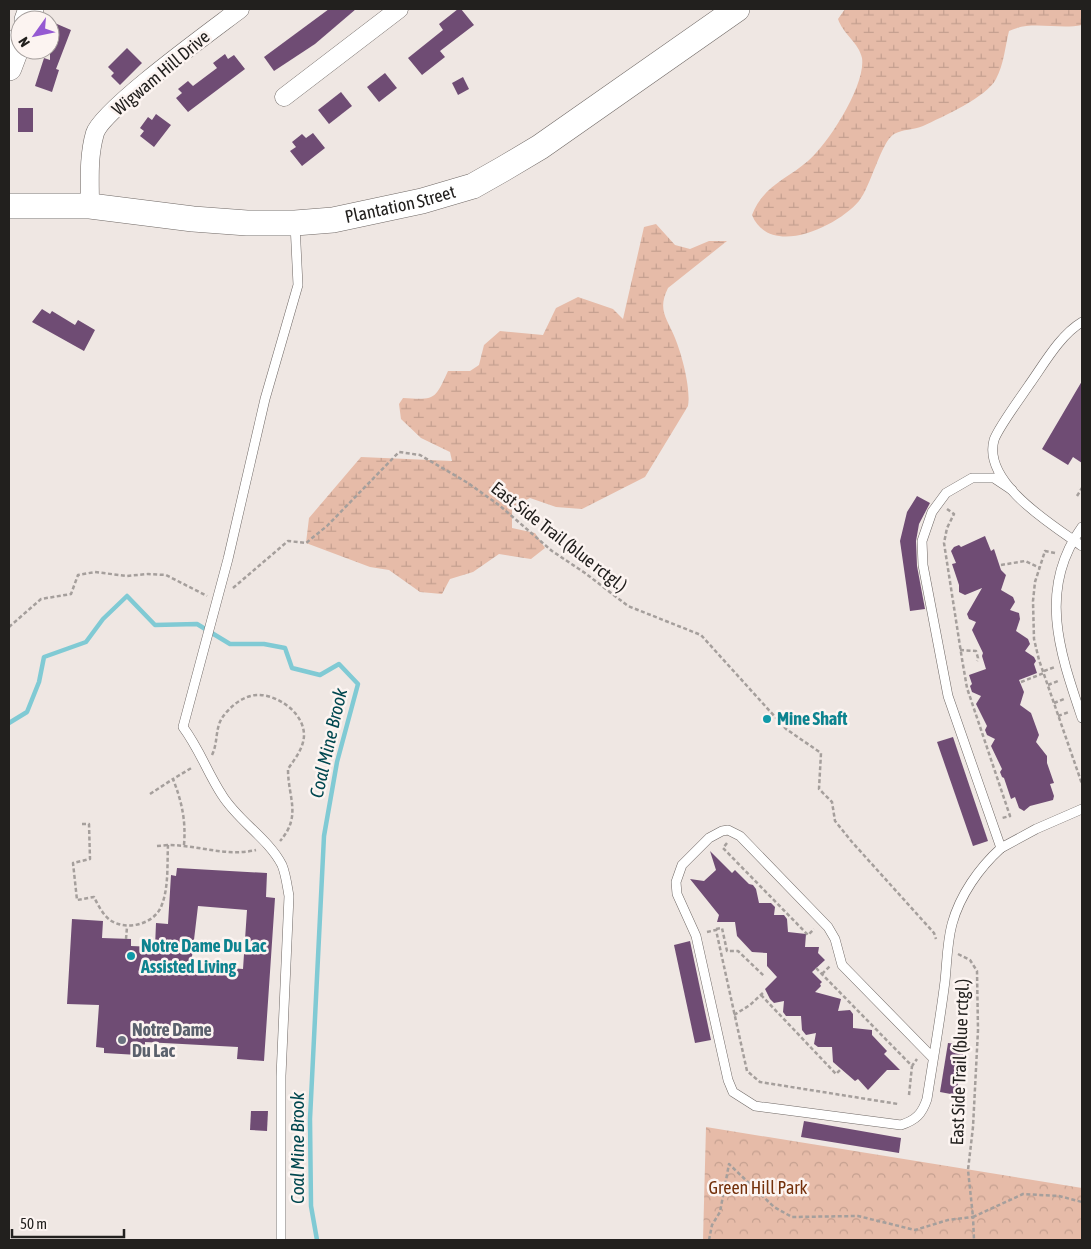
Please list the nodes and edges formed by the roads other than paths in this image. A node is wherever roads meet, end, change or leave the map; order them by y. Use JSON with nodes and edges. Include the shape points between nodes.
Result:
{"nodes":[{"id":1,"x":240,"y":9,"type":"edge"},
{"id":2,"x":399,"y":9,"type":"edge"},
{"id":3,"x":737,"y":9,"type":"edge"},
{"id":4,"x":284,"y":97,"type":"dead end"},
{"id":5,"x":9,"y":206,"type":"edge"},
{"id":6,"x":90,"y":206,"type":"junction"},
{"id":7,"x":295,"y":223,"type":"junction"},
{"id":8,"x":1082,"y":322,"type":"edge"},
{"id":9,"x":1012,"y":490,"type":"junction"},
{"id":10,"x":1082,"y":527,"type":"edge"},
{"id":11,"x":1073,"y":540,"type":"junction"},
{"id":12,"x":1082,"y":546,"type":"edge"},
{"id":13,"x":1082,"y":718,"type":"edge"},
{"id":14,"x":1082,"y":810,"type":"edge"},
{"id":15,"x":1001,"y":848,"type":"junction"},
{"id":16,"x":930,"y":1054,"type":"junction"},
{"id":17,"x":281,"y":1240,"type":"edge"}],
"edges":[{"from":1,"to":6,"type":"street","name":"Wigwam Hill Drive","via":[[118,106],[96,131],[90,161]]},
{"from":2,"to":4,"type":"street"},
{"from":3,"to":7,"type":"main road","name":"Plantation Street","via":[[540,146],[473,186],[369,214]]},
{"from":5,"to":6,"type":"main road","name":"Plantation Street"},
{"from":6,"to":7,"type":"main road","name":"Plantation Street","via":[[193,219]]},
{"from":7,"to":17,"type":"lane","via":[[298,285],[265,399],[183,728],[235,814],[281,864],[288,896],[281,1076]]},
{"from":8,"to":9,"type":"lane","via":[[1045,362],[994,440],[996,462]]},
{"from":9,"to":11,"type":"lane","via":[[1028,507]]},
{"from":9,"to":15,"type":"lane","via":[[994,478],[972,478],[946,493],[932,512],[922,541],[929,602],[948,696]]},
{"from":10,"to":11,"type":"lane"},
{"from":11,"to":12,"type":"lane"},
{"from":11,"to":13,"type":"lane","via":[[1060,573],[1056,624],[1064,664]]},
{"from":14,"to":15,"type":"lane"},
{"from":15,"to":16,"type":"lane","via":[[985,863],[962,900],[952,924]]},
{"from":16,"to":16,"type":"lane","via":[[924,1111],[902,1125],[755,1106],[733,1092],[696,936],[677,894],[676,882],[682,865],[709,838],[722,831],[728,830],[740,836],[828,927],[842,965]]}]}
